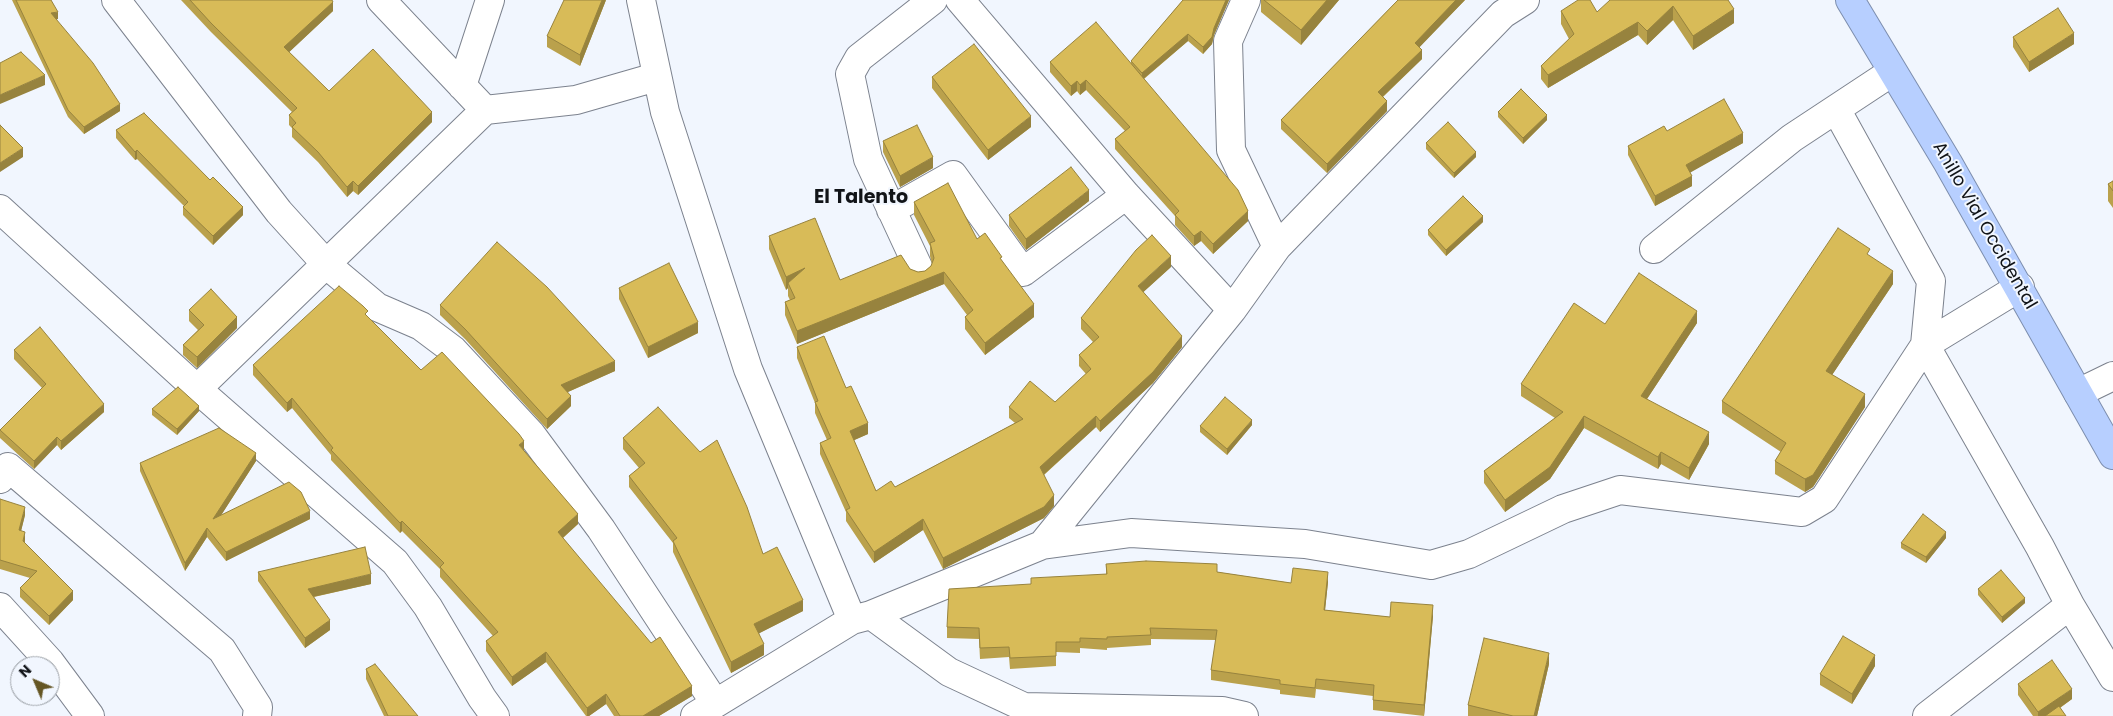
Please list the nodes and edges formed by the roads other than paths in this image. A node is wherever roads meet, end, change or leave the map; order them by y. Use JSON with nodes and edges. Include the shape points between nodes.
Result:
{"nodes":[{"id":1,"x":116,"y":0,"type":"edge"},
{"id":2,"x":381,"y":0,"type":"edge"},
{"id":3,"x":490,"y":0,"type":"edge"},
{"id":4,"x":641,"y":0,"type":"edge"},
{"id":5,"x":932,"y":0,"type":"edge"},
{"id":6,"x":960,"y":0,"type":"edge"},
{"id":7,"x":1246,"y":0,"type":"edge"},
{"id":8,"x":1525,"y":0,"type":"edge"},
{"id":9,"x":1850,"y":0,"type":"edge"},
{"id":10,"x":1892,"y":72,"type":"junction"},
{"id":11,"x":656,"y":77,"type":"junction"},
{"id":12,"x":462,"y":86,"type":"junction"},
{"id":13,"x":1836,"y":109,"type":"junction"},
{"id":14,"x":485,"y":110,"type":"junction"},
{"id":15,"x":1126,"y":195,"type":"junction"},
{"id":16,"x":0,"y":209,"type":"edge"},
{"id":17,"x":891,"y":210,"type":"junction"},
{"id":18,"x":1277,"y":246,"type":"junction"},
{"id":19,"x":1654,"y":249,"type":"dead end"},
{"id":20,"x":327,"y":265,"type":"junction"},
{"id":21,"x":919,"y":269,"type":"dead end"},
{"id":22,"x":2020,"y":287,"type":"junction"},
{"id":23,"x":1232,"y":310,"type":"junction"},
{"id":24,"x":1925,"y":345,"type":"junction"},
{"id":25,"x":2113,"y":376,"type":"edge"},
{"id":26,"x":197,"y":389,"type":"junction"},
{"id":27,"x":2078,"y":393,"type":"junction"},
{"id":28,"x":2113,"y":455,"type":"edge"},
{"id":29,"x":0,"y":479,"type":"edge"},
{"id":30,"x":1042,"y":545,"type":"junction"},
{"id":31,"x":2070,"y":605,"type":"junction"},
{"id":32,"x":0,"y":607,"type":"edge"},
{"id":33,"x":862,"y":618,"type":"junction"},
{"id":34,"x":2113,"y":677,"type":"edge"},
{"id":35,"x":705,"y":709,"type":"edge"},
{"id":36,"x":90,"y":716,"type":"edge"},
{"id":37,"x":256,"y":716,"type":"edge"},
{"id":38,"x":495,"y":716,"type":"edge"},
{"id":39,"x":1244,"y":716,"type":"edge"},
{"id":40,"x":1927,"y":716,"type":"edge"}],
"edges":[{"from":1,"to":20,"type":"street","via":[[280,212]]},
{"from":2,"to":12,"type":"street"},
{"from":3,"to":12,"type":"street"},
{"from":4,"to":11,"type":"street"},
{"from":5,"to":17,"type":"street","via":[[859,58],[850,74],[868,159]]},
{"from":6,"to":15,"type":"street"},
{"from":7,"to":18,"type":"street","via":[[1228,41],[1231,150]]},
{"from":8,"to":18,"type":"street","via":[[1503,14]]},
{"from":9,"to":10,"type":"highway","name":"Anillo Vial Occidental"},
{"from":10,"to":13,"type":"street"},
{"from":10,"to":22,"type":"highway","name":"Anillo Vial Occidental"},
{"from":11,"to":14,"type":"street","via":[[576,100]]},
{"from":11,"to":33,"type":"street","via":[[748,369]]},
{"from":12,"to":14,"type":"street"},
{"from":13,"to":19,"type":"street","via":[[1792,138]]},
{"from":13,"to":24,"type":"street","via":[[1931,280]]},
{"from":14,"to":20,"type":"street"},
{"from":15,"to":17,"type":"street","via":[[1023,272],[953,174]]},
{"from":15,"to":23,"type":"street"},
{"from":16,"to":26,"type":"street"},
{"from":17,"to":21,"type":"street"},
{"from":18,"to":23,"type":"street"},
{"from":20,"to":26,"type":"street"},
{"from":20,"to":35,"type":"street","via":[[377,307],[420,326],[453,350],[532,434],[601,529]]},
{"from":22,"to":24,"type":"street"},
{"from":22,"to":27,"type":"highway","name":"Anillo Vial Occidental"},
{"from":23,"to":30,"type":"street"},
{"from":24,"to":30,"type":"street","via":[[1824,499],[1802,512],[1620,490],[1563,509],[1469,554],[1431,565],[1305,544],[1131,533]]},
{"from":24,"to":31,"type":"street"},
{"from":25,"to":27,"type":"street"},
{"from":26,"to":38,"type":"street","via":[[394,562],[428,607]]},
{"from":27,"to":28,"type":"highway","name":"Anillo Vial Occidental"},
{"from":29,"to":37,"type":"street","via":[[8,467],[222,650],[258,706]]},
{"from":30,"to":33,"type":"street"},
{"from":31,"to":34,"type":"street"},
{"from":31,"to":40,"type":"street"},
{"from":32,"to":36,"type":"street","via":[[50,662]]},
{"from":33,"to":35,"type":"street"},
{"from":33,"to":39,"type":"street","via":[[949,672],[1024,707],[1222,711]]}]}
